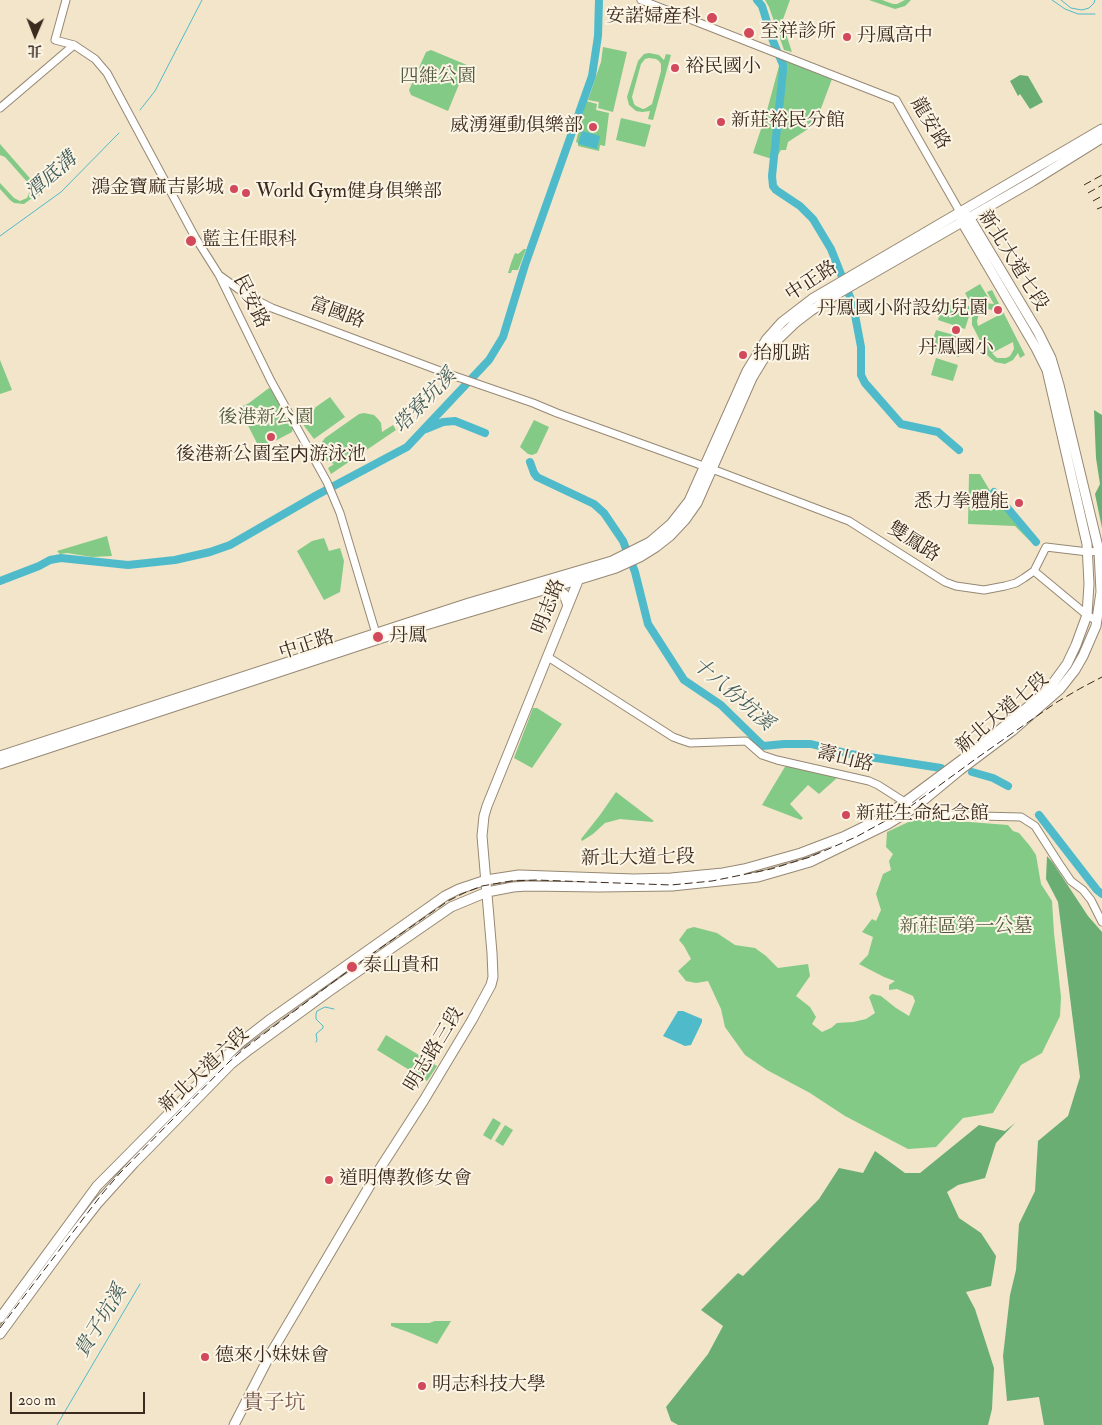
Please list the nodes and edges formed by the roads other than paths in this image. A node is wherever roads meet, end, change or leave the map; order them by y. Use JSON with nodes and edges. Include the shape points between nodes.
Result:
{"nodes":[{"id":1,"x":66,"y":0,"type":"edge"},
{"id":2,"x":642,"y":0,"type":"edge"},
{"id":3,"x":74,"y":45,"type":"junction"},
{"id":4,"x":0,"y":108,"type":"edge"},
{"id":5,"x":1102,"y":129,"type":"edge"},
{"id":6,"x":1102,"y":138,"type":"edge"},
{"id":7,"x":960,"y":212,"type":"junction"},
{"id":8,"x":965,"y":220,"type":"junction"},
{"id":9,"x":219,"y":275,"type":"junction"},
{"id":10,"x":850,"y":282,"type":"junction"},
{"id":11,"x":709,"y":468,"type":"junction"},
{"id":12,"x":1100,"y":551,"type":"edge"},
{"id":13,"x":1088,"y":552,"type":"junction"},
{"id":14,"x":629,"y":558,"type":"junction"},
{"id":15,"x":583,"y":569,"type":"junction"},
{"id":16,"x":1034,"y":571,"type":"junction"},
{"id":17,"x":579,"y":580,"type":"junction"},
{"id":18,"x":547,"y":589,"type":"junction"},
{"id":19,"x":568,"y":606,"type":"junction"},
{"id":20,"x":1087,"y":615,"type":"junction"},
{"id":21,"x":1097,"y":621,"type":"junction"},
{"id":22,"x":377,"y":637,"type":"junction"},
{"id":23,"x":548,"y":657,"type":"junction"},
{"id":24,"x":0,"y":756,"type":"edge"},
{"id":25,"x":0,"y":764,"type":"edge"},
{"id":26,"x":905,"y":802,"type":"junction"},
{"id":27,"x":914,"y":808,"type":"junction"},
{"id":28,"x":486,"y":880,"type":"junction"},
{"id":29,"x":487,"y":892,"type":"junction"},
{"id":30,"x":1102,"y":922,"type":"edge"},
{"id":31,"x":0,"y":1318,"type":"edge"},
{"id":32,"x":0,"y":1334,"type":"edge"},
{"id":33,"x":234,"y":1425,"type":"edge"}],
"edges":[{"from":1,"to":3,"type":"street","name":"民安路","via":[[55,40]]},
{"from":2,"to":7,"type":"street","name":"龍安路","via":[[896,100]]},
{"from":3,"to":4,"type":"street"},
{"from":3,"to":9,"type":"street","name":"民安路","via":[[107,73],[195,237]]},
{"from":5,"to":7,"type":"main road","name":"中正路"},
{"from":6,"to":8,"type":"main road","name":"中正路"},
{"from":7,"to":8,"type":"main road","name":"新北大道七段"},
{"from":7,"to":10,"type":"main road","name":"中正路"},
{"from":8,"to":10,"type":"main road","name":"中正路"},
{"from":8,"to":12,"type":"main road","name":"新北大道七段","via":[[1049,352]]},
{"from":8,"to":13,"type":"main road","name":"新北大道七段","via":[[1046,370]]},
{"from":9,"to":11,"type":"street","name":"富國路","via":[[263,304]]},
{"from":9,"to":22,"type":"street","name":"民安路","via":[[271,381],[327,482],[354,555]]},
{"from":10,"to":11,"type":"main road","name":"中正路","via":[[769,342]]},
{"from":11,"to":14,"type":"main road","name":"中正路","via":[[697,503],[685,520],[656,547]]},
{"from":11,"to":16,"type":"street","name":"雙鳳路","via":[[849,521],[956,586],[984,590],[996,588],[1016,583]]},
{"from":12,"to":13,"type":"street"},
{"from":12,"to":21,"type":"main road","name":"新北大道七段"},
{"from":13,"to":16,"type":"street","via":[[1046,547]]},
{"from":13,"to":20,"type":"main road","name":"新北大道七段"},
{"from":14,"to":15,"type":"main road","name":"中正路"},
{"from":14,"to":17,"type":"main road","name":"中正路"},
{"from":15,"to":17,"type":"main road","name":"明志路"},
{"from":15,"to":22,"type":"main road","name":"中正路","via":[[476,601]]},
{"from":16,"to":20,"type":"street"},
{"from":17,"to":18,"type":"main road","name":"中正路"},
{"from":17,"to":19,"type":"main road","name":"明志路"},
{"from":18,"to":19,"type":"main road","via":[[564,594]]},
{"from":18,"to":22,"type":"main road","name":"中正路"},
{"from":19,"to":23,"type":"main road","name":"明志路"},
{"from":20,"to":21,"type":"street"},
{"from":20,"to":26,"type":"main road","name":"新北大道七段","via":[[1070,658],[1040,697]]},
{"from":21,"to":27,"type":"main road","name":"新北大道七段","via":[[1083,656],[1060,689]]},
{"from":22,"to":24,"type":"main road","name":"中正路"},
{"from":22,"to":25,"type":"main road","name":"中正路"},
{"from":23,"to":26,"type":"street","name":"壽山路","via":[[673,737],[690,743],[746,741],[762,755],[869,781]]},
{"from":23,"to":28,"type":"main road","name":"明志路三段","via":[[484,816],[482,836]]},
{"from":26,"to":27,"type":"street","name":"壽山路"},
{"from":26,"to":28,"type":"main road","name":"新北大道七段","via":[[886,816],[801,854],[728,872],[671,878],[519,875]]},
{"from":27,"to":29,"type":"main road","name":"新北大道七段","via":[[810,862],[758,877],[672,886],[527,886]]},
{"from":27,"to":30,"type":"street","name":"壽山路","via":[[938,815],[1021,816],[1033,824],[1071,881],[1091,900]]},
{"from":28,"to":29,"type":"main road","name":"明志路三段"},
{"from":28,"to":31,"type":"main road","name":"新北大道六段","via":[[444,896],[241,1042],[97,1186]]},
{"from":29,"to":32,"type":"main road","name":"新北大道六段","via":[[440,914],[231,1064],[97,1204]]},
{"from":29,"to":33,"type":"main road","name":"明志路三段","via":[[493,977],[486,994],[274,1347]]}]}
